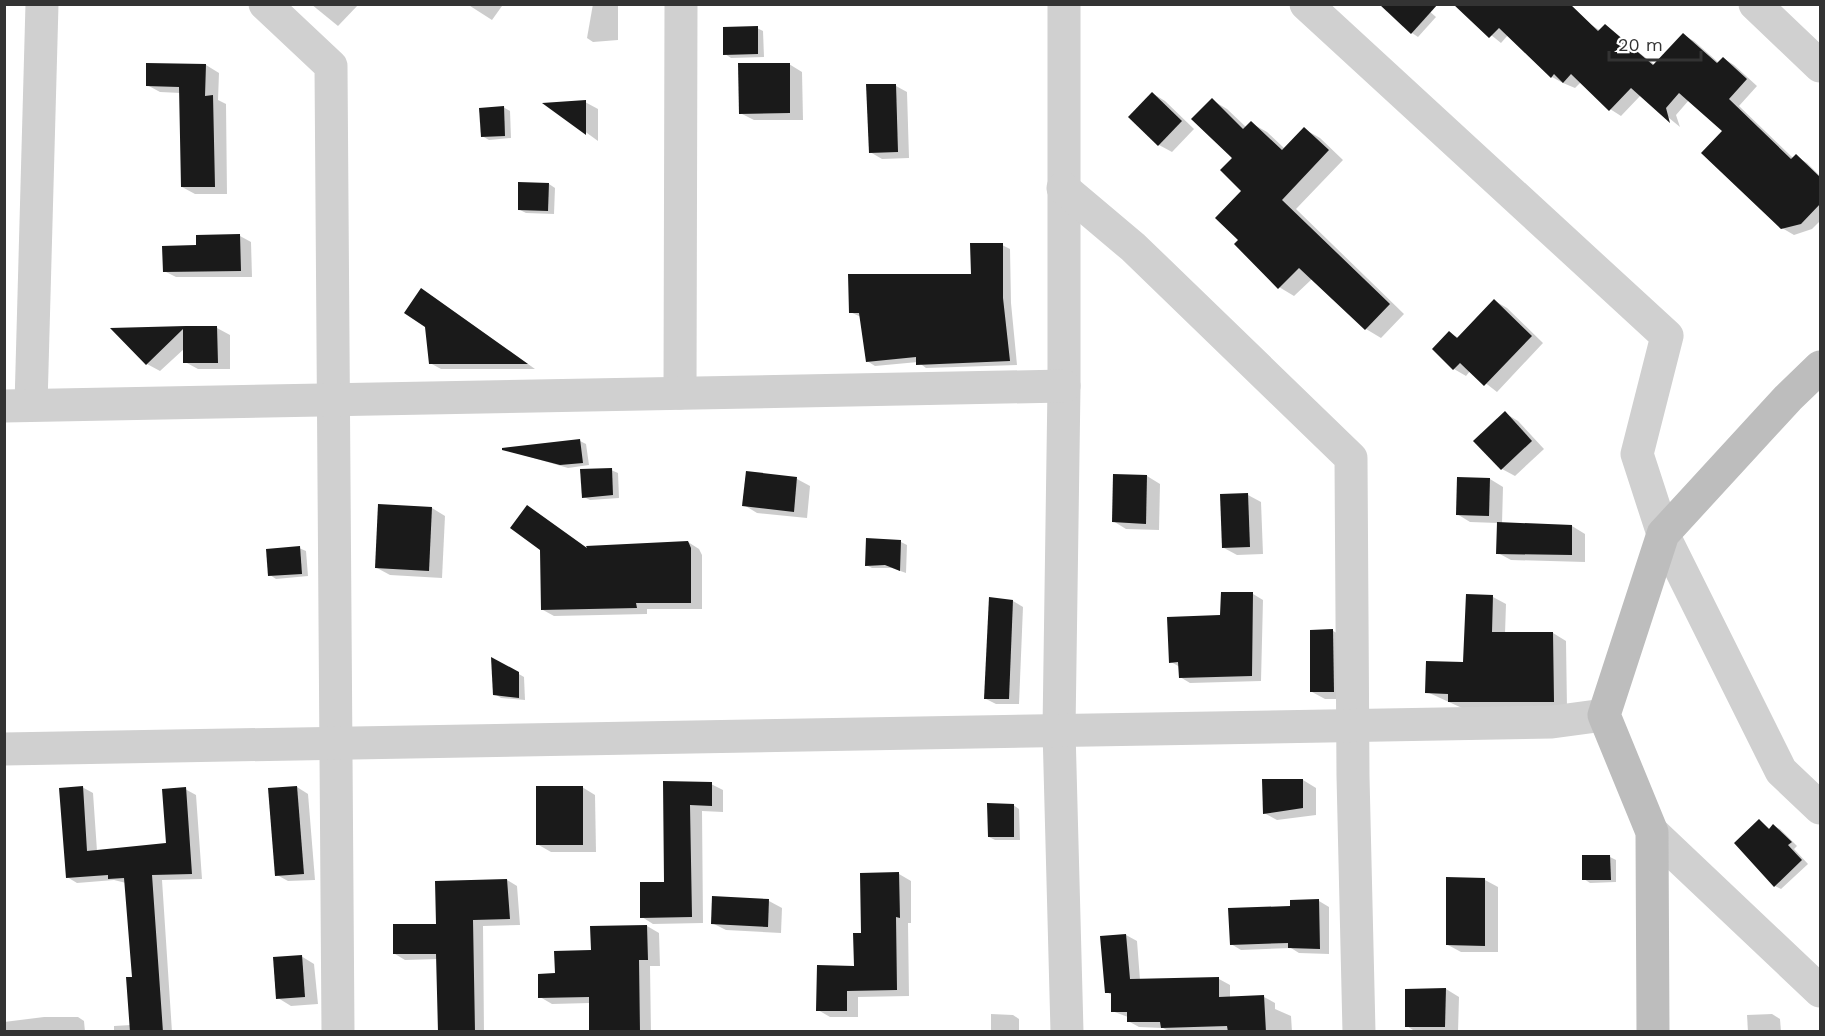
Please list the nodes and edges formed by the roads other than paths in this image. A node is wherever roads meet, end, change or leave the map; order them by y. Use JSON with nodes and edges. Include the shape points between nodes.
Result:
{"nodes":[{"id":1,"x":42,"y":4,"type":"edge"},
{"id":2,"x":265,"y":4,"type":"edge"},
{"id":3,"x":681,"y":4,"type":"edge"},
{"id":4,"x":1064,"y":4,"type":"edge"},
{"id":5,"x":1306,"y":4,"type":"edge"},
{"id":6,"x":1755,"y":4,"type":"edge"},
{"id":7,"x":1821,"y":66,"type":"edge"},
{"id":8,"x":1063,"y":188,"type":"junction"},
{"id":9,"x":1821,"y":367,"type":"edge"},
{"id":10,"x":1064,"y":386,"type":"junction"},
{"id":11,"x":680,"y":393,"type":"junction"},
{"id":12,"x":336,"y":400,"type":"junction"},
{"id":13,"x":18,"y":406,"type":"edge"},
{"id":14,"x":1663,"y":534,"type":"junction"},
{"id":15,"x":1604,"y":715,"type":"junction"},
{"id":16,"x":1353,"y":725,"type":"junction"},
{"id":17,"x":1059,"y":730,"type":"junction"},
{"id":18,"x":333,"y":742,"type":"junction"},
{"id":19,"x":4,"y":749,"type":"edge"},
{"id":20,"x":1821,"y":808,"type":"edge"},
{"id":21,"x":1652,"y":832,"type":"junction"},
{"id":22,"x":1821,"y":991,"type":"edge"},
{"id":23,"x":338,"y":1032,"type":"edge"},
{"id":24,"x":1067,"y":1032,"type":"edge"},
{"id":25,"x":1359,"y":1032,"type":"edge"},
{"id":26,"x":1653,"y":1032,"type":"edge"}],
"edges":[{"from":1,"to":13,"type":"street"},
{"from":2,"to":12,"type":"street","via":[[331,66]]},
{"from":3,"to":11,"type":"street"},
{"from":4,"to":8,"type":"street"},
{"from":5,"to":14,"type":"street","via":[[1667,336],[1637,454]]},
{"from":6,"to":7,"type":"street"},
{"from":8,"to":10,"type":"street"},
{"from":8,"to":16,"type":"street","via":[[1133,247],[1352,458]]},
{"from":9,"to":14,"type":"street"},
{"from":10,"to":11,"type":"street"},
{"from":10,"to":17,"type":"street"},
{"from":11,"to":12,"type":"street"},
{"from":12,"to":13,"type":"street"},
{"from":12,"to":18,"type":"street"},
{"from":14,"to":15,"type":"street"},
{"from":14,"to":20,"type":"street","via":[[1781,771]]},
{"from":15,"to":16,"type":"street","via":[[1552,722]]},
{"from":15,"to":21,"type":"street"},
{"from":16,"to":17,"type":"street"},
{"from":16,"to":25,"type":"street"},
{"from":17,"to":18,"type":"street"},
{"from":17,"to":24,"type":"street"},
{"from":18,"to":19,"type":"street"},
{"from":18,"to":23,"type":"street"},
{"from":21,"to":22,"type":"street"},
{"from":21,"to":26,"type":"street"}]}
